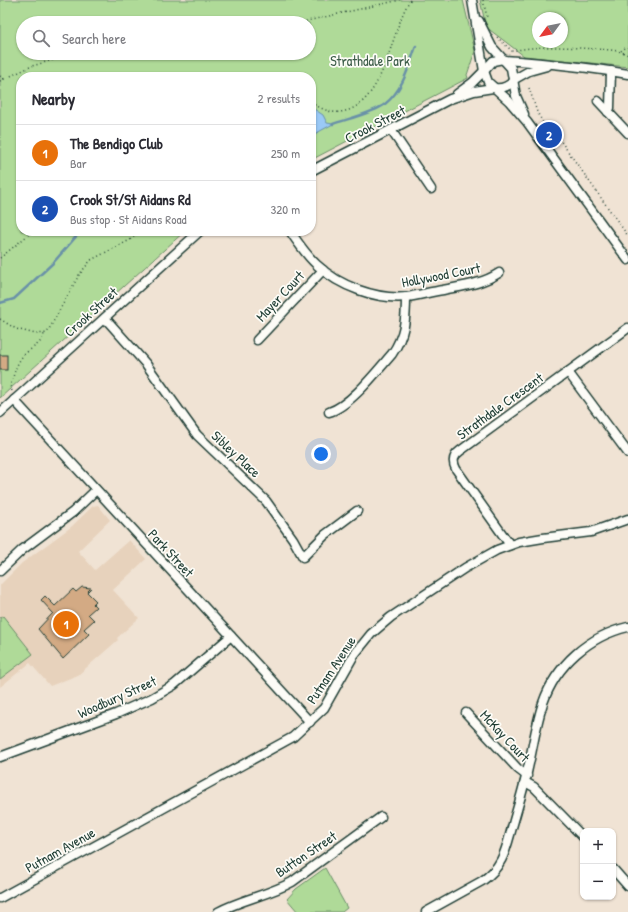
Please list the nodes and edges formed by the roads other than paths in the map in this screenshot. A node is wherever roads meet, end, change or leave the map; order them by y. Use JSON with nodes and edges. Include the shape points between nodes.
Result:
{"nodes":[{"id":1,"x":472,"y":0,"type":"edge"},
{"id":2,"x":474,"y":9,"type":"junction"},
{"id":3,"x":504,"y":60,"type":"junction"},
{"id":4,"x":552,"y":65,"type":"junction"},
{"id":5,"x":484,"y":70,"type":"junction"},
{"id":6,"x":611,"y":71,"type":"junction"},
{"id":7,"x":628,"y":74,"type":"edge"},
{"id":8,"x":513,"y":80,"type":"junction"},
{"id":9,"x":494,"y":88,"type":"junction"},
{"id":10,"x":450,"y":99,"type":"junction"},
{"id":11,"x":598,"y":101,"type":"dead end"},
{"id":12,"x":608,"y":112,"type":"junction"},
{"id":13,"x":527,"y":122,"type":"junction"},
{"id":14,"x":392,"y":130,"type":"junction"},
{"id":15,"x":628,"y":133,"type":"edge"},
{"id":16,"x":316,"y":168,"type":"edge"},
{"id":17,"x":431,"y":189,"type":"dead end"},
{"id":18,"x":195,"y":236,"type":"edge"},
{"id":19,"x":294,"y":236,"type":"edge"},
{"id":20,"x":628,"y":260,"type":"edge"},
{"id":21,"x":322,"y":270,"type":"junction"},
{"id":22,"x":499,"y":273,"type":"dead end"},
{"id":23,"x":406,"y":297,"type":"junction"},
{"id":24,"x":105,"y":318,"type":"junction"},
{"id":25,"x":628,"y":328,"type":"edge"},
{"id":26,"x":257,"y":340,"type":"dead end"},
{"id":27,"x":568,"y":372,"type":"junction"},
{"id":28,"x":16,"y":399,"type":"junction"},
{"id":29,"x":328,"y":412,"type":"dead end"},
{"id":30,"x":0,"y":413,"type":"edge"},
{"id":31,"x":628,"y":453,"type":"edge"},
{"id":32,"x":96,"y":490,"type":"junction"},
{"id":33,"x":357,"y":511,"type":"dead end"},
{"id":34,"x":628,"y":519,"type":"edge"},
{"id":35,"x":510,"y":545,"type":"junction"},
{"id":36,"x":0,"y":571,"type":"edge"},
{"id":37,"x":628,"y":627,"type":"edge"},
{"id":38,"x":231,"y":636,"type":"junction"},
{"id":39,"x":466,"y":713,"type":"dead end"},
{"id":40,"x":310,"y":722,"type":"junction"},
{"id":41,"x":0,"y":757,"type":"edge"},
{"id":42,"x":526,"y":779,"type":"junction"},
{"id":43,"x":381,"y":817,"type":"dead end"},
{"id":44,"x":580,"y":834,"type":"edge"},
{"id":45,"x":616,"y":872,"type":"edge"},
{"id":46,"x":628,"y":886,"type":"edge"},
{"id":47,"x":0,"y":898,"type":"edge"},
{"id":48,"x":218,"y":912,"type":"edge"},
{"id":49,"x":426,"y":912,"type":"edge"}],
"edges":[{"from":1,"to":2,"type":"street"},
{"from":2,"to":3,"type":"street","via":[[486,37]]},
{"from":2,"to":5,"type":"street"},
{"from":3,"to":4,"type":"street"},
{"from":3,"to":5,"type":"street","via":[[494,62]]},
{"from":3,"to":8,"type":"street","via":[[513,71]]},
{"from":4,"to":6,"type":"street"},
{"from":4,"to":8,"type":"street","via":[[528,71]]},
{"from":5,"to":9,"type":"street","via":[[488,82]]},
{"from":5,"to":10,"type":"street","name":"Crook Street","via":[[472,83]]},
{"from":6,"to":7,"type":"street"},
{"from":6,"to":12,"type":"street"},
{"from":8,"to":9,"type":"street","via":[[503,88]]},
{"from":8,"to":13,"type":"street","via":[[516,97]]},
{"from":9,"to":10,"type":"street","name":"Crook Street"},
{"from":9,"to":13,"type":"street","via":[[510,101]]},
{"from":10,"to":14,"type":"street","name":"Crook Street"},
{"from":11,"to":12,"type":"street"},
{"from":12,"to":15,"type":"street"},
{"from":13,"to":20,"type":"street"},
{"from":14,"to":16,"type":"street","name":"Crook Street"},
{"from":14,"to":17,"type":"street"},
{"from":18,"to":24,"type":"street","name":"Crook Street"},
{"from":19,"to":21,"type":"street","name":"Hollywood Court"},
{"from":21,"to":23,"type":"street","name":"Hollywood Court","via":[[357,289]]},
{"from":21,"to":26,"type":"street","name":"Mayer Court"},
{"from":22,"to":23,"type":"street","name":"Hollywood Court","via":[[479,283]]},
{"from":23,"to":29,"type":"street","via":[[403,333],[392,354],[346,403]]},
{"from":24,"to":28,"type":"street","name":"Crook Street"},
{"from":24,"to":33,"type":"street","name":"Sibley Place","via":[[150,368],[197,435],[266,501],[303,556],[325,535]]},
{"from":25,"to":27,"type":"street","name":"Strathdale Crescent"},
{"from":27,"to":31,"type":"street"},
{"from":27,"to":35,"type":"street","name":"Strathdale Crescent","via":[[454,458],[453,464],[456,469]]},
{"from":28,"to":30,"type":"street","name":"Crook Street"},
{"from":28,"to":32,"type":"street","name":"Park Street"},
{"from":32,"to":36,"type":"street"},
{"from":32,"to":38,"type":"street","name":"Park Street"},
{"from":34,"to":35,"type":"street","name":"Putnam Avenue","via":[[591,532]]},
{"from":35,"to":40,"type":"street","name":"Putnam Avenue","via":[[465,568],[381,625],[362,644],[327,704]]},
{"from":37,"to":42,"type":"street","via":[[607,634],[588,645],[559,672],[543,704]]},
{"from":38,"to":40,"type":"street","name":"Park Street"},
{"from":38,"to":41,"type":"street","name":"Woodbury Street","via":[[174,685],[152,698],[128,710]]},
{"from":39,"to":42,"type":"street","name":"McKay Court"},
{"from":40,"to":47,"type":"street","name":"Putnam Avenue","via":[[286,741]]},
{"from":42,"to":44,"type":"street","name":"McKay Court"},
{"from":42,"to":49,"type":"street","via":[[505,853],[498,867],[482,881]]},
{"from":43,"to":48,"type":"street","name":"Button Street","via":[[292,882]]},
{"from":45,"to":46,"type":"street"}]}
